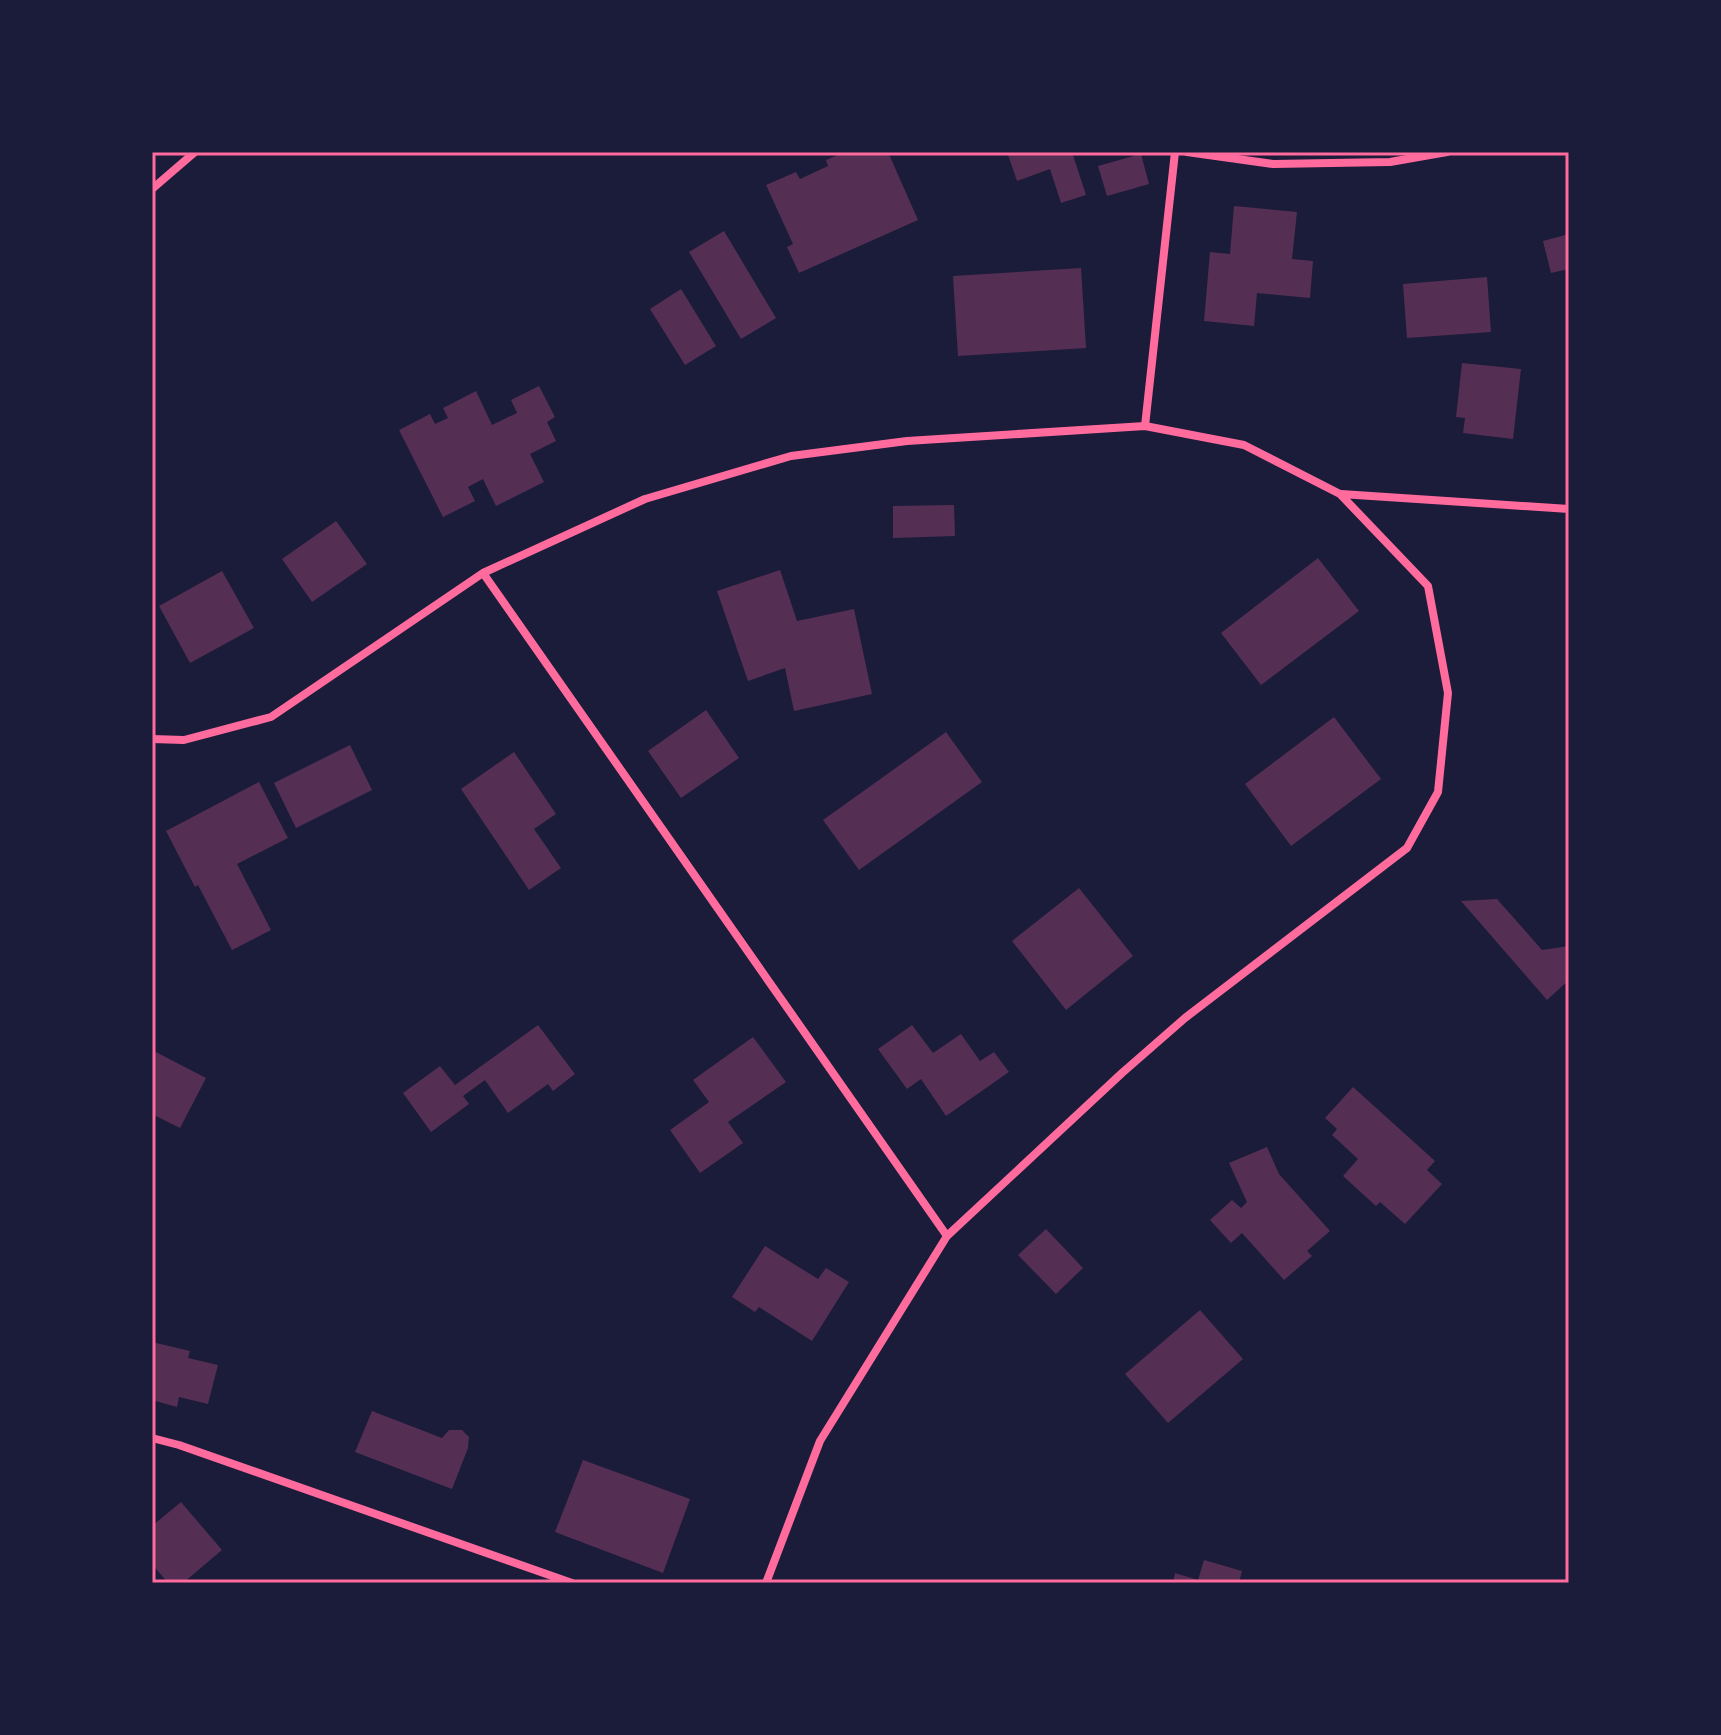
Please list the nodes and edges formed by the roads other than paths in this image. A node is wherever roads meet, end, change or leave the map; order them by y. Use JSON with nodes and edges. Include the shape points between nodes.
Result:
{"nodes":[{"id":1,"x":195,"y":152,"type":"edge"},
{"id":2,"x":1175,"y":152,"type":"edge"},
{"id":3,"x":1187,"y":152,"type":"edge"},
{"id":4,"x":1447,"y":152,"type":"edge"},
{"id":5,"x":152,"y":189,"type":"edge"},
{"id":6,"x":1145,"y":426,"type":"junction"},
{"id":7,"x":1340,"y":494,"type":"junction"},
{"id":8,"x":1569,"y":509,"type":"edge"},
{"id":9,"x":483,"y":573,"type":"junction"},
{"id":10,"x":152,"y":739,"type":"edge"},
{"id":11,"x":947,"y":1236,"type":"junction"},
{"id":12,"x":152,"y":1438,"type":"edge"},
{"id":13,"x":572,"y":1583,"type":"edge"},
{"id":14,"x":766,"y":1583,"type":"edge"}],
"edges":[{"from":1,"to":5,"type":"street"},
{"from":2,"to":6,"type":"street"},
{"from":3,"to":4,"type":"street","via":[[1273,164],[1390,162]]},
{"from":6,"to":7,"type":"street","via":[[1244,445]]},
{"from":6,"to":9,"type":"street","via":[[907,441],[791,456],[645,499]]},
{"from":7,"to":8,"type":"street"},
{"from":7,"to":11,"type":"street","via":[[1428,586],[1448,693],[1438,792],[1407,848],[1185,1018]]},
{"from":9,"to":10,"type":"street","via":[[271,717],[184,740]]},
{"from":9,"to":11,"type":"street"},
{"from":11,"to":14,"type":"street","via":[[820,1441]]},
{"from":12,"to":13,"type":"street"}]}
